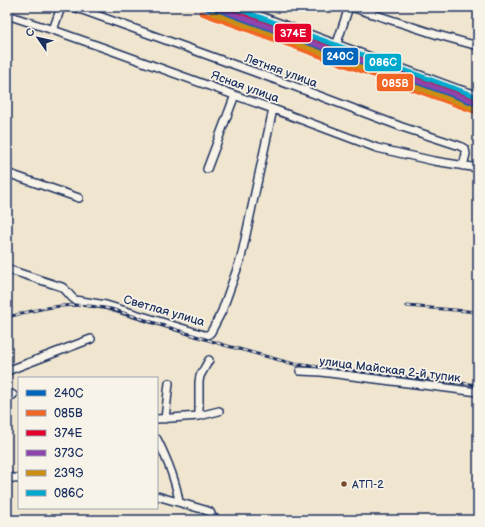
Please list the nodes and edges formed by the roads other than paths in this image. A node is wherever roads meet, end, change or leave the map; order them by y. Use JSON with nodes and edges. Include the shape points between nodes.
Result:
{"nodes":[{"id":1,"x":61,"y":7,"type":"edge"},
{"id":2,"x":74,"y":7,"type":"edge"},
{"id":3,"x":350,"y":7,"type":"edge"},
{"id":4,"x":252,"y":13,"type":"dead end"},
{"id":5,"x":7,"y":15,"type":"edge"},
{"id":6,"x":53,"y":30,"type":"junction"},
{"id":7,"x":336,"y":44,"type":"junction"},
{"id":8,"x":478,"y":46,"type":"edge"},
{"id":9,"x":235,"y":95,"type":"junction"},
{"id":10,"x":478,"y":95,"type":"edge"},
{"id":11,"x":273,"y":109,"type":"junction"},
{"id":12,"x":463,"y":166,"type":"junction"},
{"id":13,"x":478,"y":168,"type":"edge"},
{"id":14,"x":207,"y":169,"type":"dead end"},
{"id":15,"x":7,"y":173,"type":"edge"},
{"id":16,"x":79,"y":198,"type":"dead end"},
{"id":17,"x":7,"y":269,"type":"edge"},
{"id":18,"x":91,"y":339,"type":"dead end"},
{"id":19,"x":209,"y":360,"type":"dead end"},
{"id":20,"x":7,"y":371,"type":"edge"},
{"id":21,"x":300,"y":371,"type":"dead end"},
{"id":22,"x":169,"y":383,"type":"dead end"},
{"id":23,"x":478,"y":392,"type":"edge"},
{"id":24,"x":218,"y":411,"type":"dead end"},
{"id":25,"x":199,"y":416,"type":"junction"},
{"id":26,"x":165,"y":419,"type":"junction"},
{"id":27,"x":158,"y":420,"type":"edge"},
{"id":28,"x":158,"y":441,"type":"edge"},
{"id":29,"x":7,"y":475,"type":"edge"},
{"id":30,"x":18,"y":479,"type":"edge"},
{"id":31,"x":158,"y":496,"type":"edge"},
{"id":32,"x":178,"y":502,"type":"junction"},
{"id":33,"x":214,"y":520,"type":"edge"}],
"edges":[{"from":1,"to":6,"type":"street"},
{"from":2,"to":12,"type":"street","name":"Летняя улица","via":[[402,128],[460,146],[466,154]]},
{"from":3,"to":7,"type":"street"},
{"from":3,"to":8,"type":"street"},
{"from":4,"to":7,"type":"street"},
{"from":5,"to":6,"type":"street","name":"Ясная улица"},
{"from":6,"to":9,"type":"street","name":"Ясная улица"},
{"from":7,"to":10,"type":"street"},
{"from":9,"to":11,"type":"street","name":"Ясная улица"},
{"from":9,"to":14,"type":"street"},
{"from":11,"to":12,"type":"street","name":"Ясная улица","via":[[377,148]]},
{"from":11,"to":17,"type":"street","name":"Светлая улица","via":[[240,258],[222,311],[208,334],[204,335],[106,305],[75,300],[62,287]]},
{"from":12,"to":13,"type":"street","name":"Ясная улица"},
{"from":15,"to":16,"type":"street"},
{"from":18,"to":20,"type":"street"},
{"from":19,"to":25,"type":"street","via":[[200,376]]},
{"from":21,"to":23,"type":"street","name":"улица Майская 2-й тупик"},
{"from":22,"to":26,"type":"street"},
{"from":24,"to":25,"type":"street"},
{"from":25,"to":26,"type":"street"},
{"from":26,"to":27,"type":"street"},
{"from":28,"to":32,"type":"street","via":[[172,474]]},
{"from":29,"to":30,"type":"street"},
{"from":31,"to":32,"type":"street"},
{"from":32,"to":33,"type":"street","via":[[210,512]]}]}
